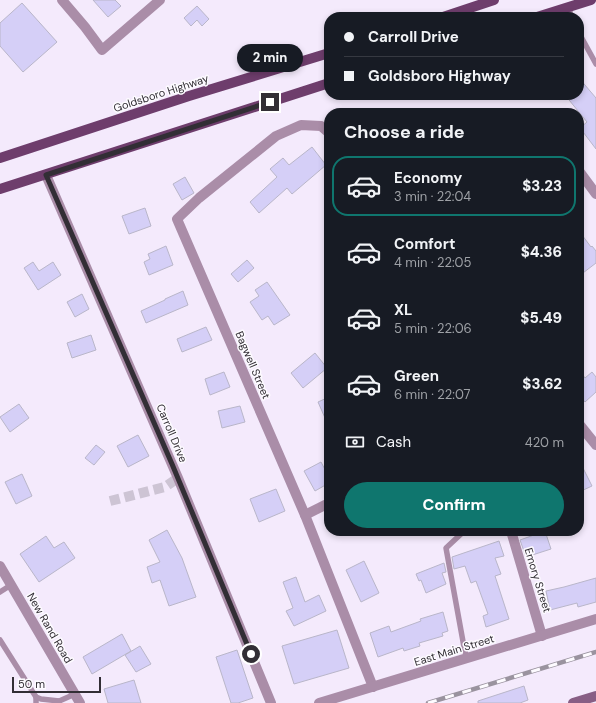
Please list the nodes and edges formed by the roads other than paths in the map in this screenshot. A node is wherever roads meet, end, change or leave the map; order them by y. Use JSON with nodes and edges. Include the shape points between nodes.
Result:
{"nodes":[{"id":1,"x":62,"y":0,"type":"edge"},
{"id":2,"x":160,"y":0,"type":"edge"},
{"id":3,"x":494,"y":0,"type":"edge"},
{"id":4,"x":591,"y":0,"type":"edge"},
{"id":5,"x":568,"y":7,"type":"junction"},
{"id":6,"x":458,"y":12,"type":"edge"},
{"id":7,"x":552,"y":12,"type":"edge"},
{"id":8,"x":570,"y":12,"type":"edge"},
{"id":9,"x":584,"y":42,"type":"edge"},
{"id":10,"x":324,"y":54,"type":"edge"},
{"id":11,"x":596,"y":64,"type":"edge"},
{"id":12,"x":324,"y":85,"type":"edge"},
{"id":13,"x":324,"y":129,"type":"edge"},
{"id":14,"x":0,"y":158,"type":"edge"},
{"id":15,"x":46,"y":175,"type":"junction"},
{"id":16,"x":584,"y":178,"type":"edge"},
{"id":17,"x":0,"y":189,"type":"edge"},
{"id":18,"x":596,"y":194,"type":"edge"},
{"id":19,"x":584,"y":430,"type":"edge"},
{"id":20,"x":596,"y":445,"type":"edge"},
{"id":21,"x":324,"y":506,"type":"edge"},
{"id":22,"x":305,"y":515,"type":"junction"},
{"id":23,"x":459,"y":536,"type":"edge"},
{"id":24,"x":512,"y":536,"type":"edge"},
{"id":25,"x":0,"y":566,"type":"edge"},
{"id":26,"x":6,"y":581,"type":"edge"},
{"id":27,"x":0,"y":592,"type":"edge"},
{"id":28,"x":596,"y":619,"type":"edge"},
{"id":29,"x":542,"y":636,"type":"junction"},
{"id":30,"x":0,"y":640,"type":"edge"},
{"id":31,"x":467,"y":659,"type":"junction"},
{"id":32,"x":373,"y":687,"type":"junction"},
{"id":33,"x":75,"y":694,"type":"junction"},
{"id":34,"x":596,"y":696,"type":"edge"},
{"id":35,"x":36,"y":700,"type":"edge"},
{"id":36,"x":58,"y":702,"type":"edge"},
{"id":37,"x":80,"y":703,"type":"edge"},
{"id":38,"x":271,"y":703,"type":"edge"},
{"id":39,"x":320,"y":703,"type":"edge"},
{"id":40,"x":573,"y":703,"type":"edge"}],
"edges":[{"from":1,"to":2,"type":"street","via":[[102,50]]},
{"from":3,"to":6,"type":"main road"},
{"from":4,"to":5,"type":"main road"},
{"from":5,"to":7,"type":"main road"},
{"from":5,"to":8,"type":"lane"},
{"from":9,"to":11,"type":"lane"},
{"from":10,"to":14,"type":"main road","name":"Goldsboro Highway"},
{"from":12,"to":15,"type":"main road"},
{"from":13,"to":22,"type":"street","name":"Bagwell Street","via":[[321,126],[301,125],[276,136],[177,219]]},
{"from":15,"to":17,"type":"main road"},
{"from":15,"to":38,"type":"street","name":"Carroll Drive","via":[[175,471]]},
{"from":16,"to":18,"type":"street"},
{"from":19,"to":20,"type":"street"},
{"from":21,"to":22,"type":"street"},
{"from":22,"to":32,"type":"street","name":"Bagwell Street"},
{"from":23,"to":31,"type":"lane","via":[[446,548]]},
{"from":24,"to":29,"type":"street","name":"Emory Street"},
{"from":25,"to":26,"type":"street","name":"New Rand Road"},
{"from":26,"to":27,"type":"lane"},
{"from":26,"to":33,"type":"street","name":"New Rand Road"},
{"from":28,"to":29,"type":"street","name":"East Main Street"},
{"from":29,"to":31,"type":"street","name":"East Main Street"},
{"from":30,"to":35,"type":"lane"},
{"from":31,"to":32,"type":"street","name":"East Main Street"},
{"from":32,"to":39,"type":"street","name":"East Main Street"},
{"from":33,"to":36,"type":"lane"},
{"from":33,"to":37,"type":"street","name":"New Rand Road"},
{"from":34,"to":40,"type":"main road"},
{"from":35,"to":36,"type":"lane"}]}
